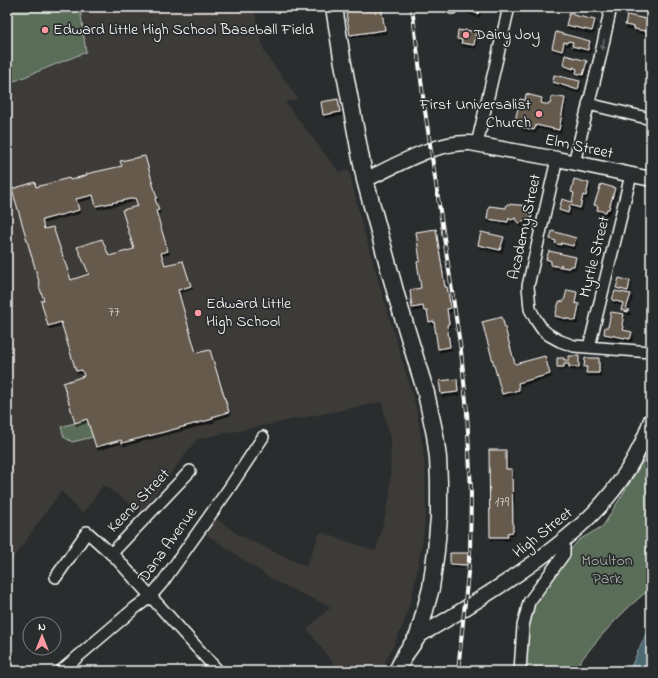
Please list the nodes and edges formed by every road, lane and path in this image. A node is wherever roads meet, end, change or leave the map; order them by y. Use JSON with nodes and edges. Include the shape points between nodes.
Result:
{"nodes":[{"id":1,"x":334,"y":7,"type":"edge"},
{"id":2,"x":509,"y":7,"type":"edge"},
{"id":3,"x":611,"y":7,"type":"edge"},
{"id":4,"x":588,"y":104,"type":"junction"},
{"id":5,"x":651,"y":119,"type":"edge"},
{"id":6,"x":477,"y":144,"type":"junction"},
{"id":7,"x":557,"y":159,"type":"junction"},
{"id":8,"x":574,"y":163,"type":"junction"},
{"id":9,"x":631,"y":175,"type":"junction"},
{"id":10,"x":651,"y":179,"type":"edge"},
{"id":11,"x":365,"y":180,"type":"junction"},
{"id":12,"x":589,"y":347,"type":"junction"},
{"id":13,"x":651,"y":352,"type":"edge"},
{"id":14,"x":651,"y":420,"type":"edge"},
{"id":15,"x":263,"y":437,"type":"dead end"},
{"id":16,"x":190,"y":471,"type":"dead end"},
{"id":17,"x":564,"y":540,"type":"junction"},
{"id":18,"x":111,"y":554,"type":"junction"},
{"id":19,"x":56,"y":577,"type":"dead end"},
{"id":20,"x":150,"y":597,"type":"junction"},
{"id":21,"x":418,"y":636,"type":"junction"},
{"id":22,"x":61,"y":671,"type":"edge"},
{"id":23,"x":218,"y":671,"type":"edge"},
{"id":24,"x":397,"y":671,"type":"edge"},
{"id":25,"x":408,"y":671,"type":"edge"},
{"id":26,"x":520,"y":671,"type":"edge"}],
"edges":[{"from":1,"to":11,"type":"highway"},
{"from":2,"to":6,"type":"street"},
{"from":3,"to":4,"type":"street","one_way":true},
{"from":4,"to":5,"type":"street"},
{"from":4,"to":8,"type":"street"},
{"from":6,"to":7,"type":"main road","name":"Elm Street"},
{"from":6,"to":11,"type":"main road","name":"Elm Street","via":[[458,143],[439,147]]},
{"from":7,"to":8,"type":"main road","name":"Elm Street"},
{"from":7,"to":12,"type":"street","name":"Academy Street","via":[[528,286],[530,309],[542,329],[549,335],[567,344]]},
{"from":8,"to":9,"type":"main road","name":"Elm Street"},
{"from":9,"to":10,"type":"main road","name":"Elm Street"},
{"from":9,"to":12,"type":"street","name":"Myrtle Street"},
{"from":11,"to":21,"type":"highway","via":[[426,393],[438,458],[436,551]]},
{"from":12,"to":13,"type":"street","name":"Academy Street"},
{"from":14,"to":17,"type":"main road","name":"High Street","via":[[632,462],[611,495],[583,525]]},
{"from":15,"to":20,"type":"street","name":"Dana Avenue"},
{"from":16,"to":18,"type":"street","name":"Keene Street"},
{"from":17,"to":21,"type":"main road","name":"High Street","via":[[549,553],[464,610]]},
{"from":17,"to":26,"type":"street","via":[[564,554],[529,602],[523,626]]},
{"from":18,"to":19,"type":"street","via":[[87,532]]},
{"from":18,"to":20,"type":"street"},
{"from":20,"to":22,"type":"street","name":"Dana Avenue"},
{"from":20,"to":23,"type":"street"},
{"from":21,"to":24,"type":"highway"},
{"from":21,"to":25,"type":"highway"}]}
